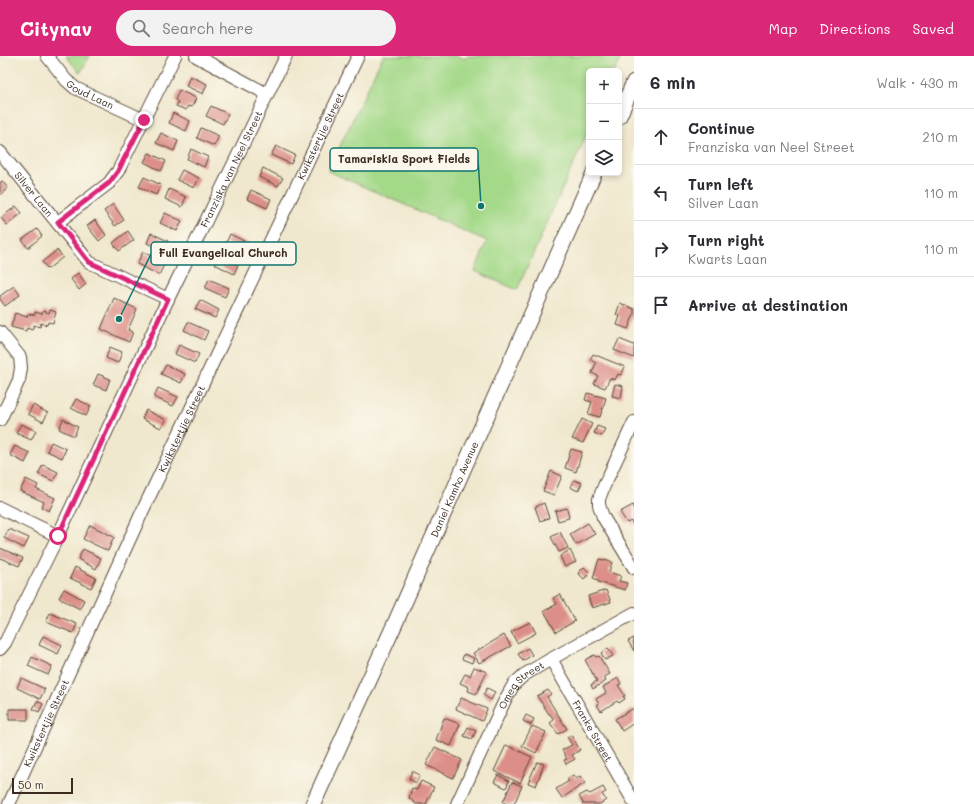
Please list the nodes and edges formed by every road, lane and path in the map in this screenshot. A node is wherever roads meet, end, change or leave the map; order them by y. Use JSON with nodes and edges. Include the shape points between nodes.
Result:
{"nodes":[{"id":1,"x":47,"y":56,"type":"edge"},
{"id":2,"x":175,"y":56,"type":"edge"},
{"id":3,"x":196,"y":56,"type":"edge"},
{"id":4,"x":286,"y":56,"type":"edge"},
{"id":5,"x":358,"y":56,"type":"edge"},
{"id":6,"x":634,"y":82,"type":"edge"},
{"id":7,"x":267,"y":94,"type":"junction"},
{"id":8,"x":622,"y":109,"type":"edge"},
{"id":9,"x":144,"y":120,"type":"junction"},
{"id":10,"x":0,"y":152,"type":"edge"},
{"id":11,"x":593,"y":176,"type":"edge"},
{"id":12,"x":58,"y":222,"type":"junction"},
{"id":13,"x":168,"y":299,"type":"junction"},
{"id":14,"x":0,"y":332,"type":"edge"},
{"id":15,"x":0,"y":420,"type":"edge"},
{"id":16,"x":634,"y":422,"type":"edge"},
{"id":17,"x":0,"y":508,"type":"edge"},
{"id":18,"x":58,"y":536,"type":"junction"},
{"id":19,"x":634,"y":568,"type":"edge"},
{"id":20,"x":634,"y":612,"type":"edge"},
{"id":21,"x":0,"y":649,"type":"edge"},
{"id":22,"x":551,"y":659,"type":"junction"},
{"id":23,"x":634,"y":802,"type":"edge"},
{"id":24,"x":9,"y":804,"type":"edge"},
{"id":25,"x":313,"y":804,"type":"edge"},
{"id":26,"x":457,"y":804,"type":"edge"}],
"edges":[{"from":1,"to":9,"type":"street","name":"Goud Laan","via":[[75,88]]},
{"from":2,"to":9,"type":"street"},
{"from":3,"to":7,"type":"street"},
{"from":4,"to":7,"type":"street","name":"Franziska van Neel Street"},
{"from":5,"to":24,"type":"street","name":"Kwikstertjie Street","via":[[143,510]]},
{"from":6,"to":8,"type":"main road"},
{"from":7,"to":13,"type":"street","name":"Franziska van Neel Street"},
{"from":9,"to":12,"type":"street","via":[[118,171],[109,183]]},
{"from":10,"to":12,"type":"street","name":"Silver Laan"},
{"from":11,"to":25,"type":"main road","name":"Daniel Kamho Avenue"},
{"from":12,"to":13,"type":"street","name":"Silver Laan","via":[[89,262]]},
{"from":13,"to":18,"type":"street","name":"Franziska van Neel Street"},
{"from":14,"to":15,"type":"street","via":[[20,357],[21,368],[19,380]]},
{"from":16,"to":19,"type":"street","via":[[604,486],[599,506]]},
{"from":17,"to":18,"type":"street"},
{"from":18,"to":21,"type":"street","name":"Franziska van Neel Street"},
{"from":20,"to":22,"type":"street","name":"Omeg Street"},
{"from":22,"to":23,"type":"street","name":"Franke Street"},
{"from":22,"to":26,"type":"street","name":"Omeg Street","via":[[514,684]]}]}
